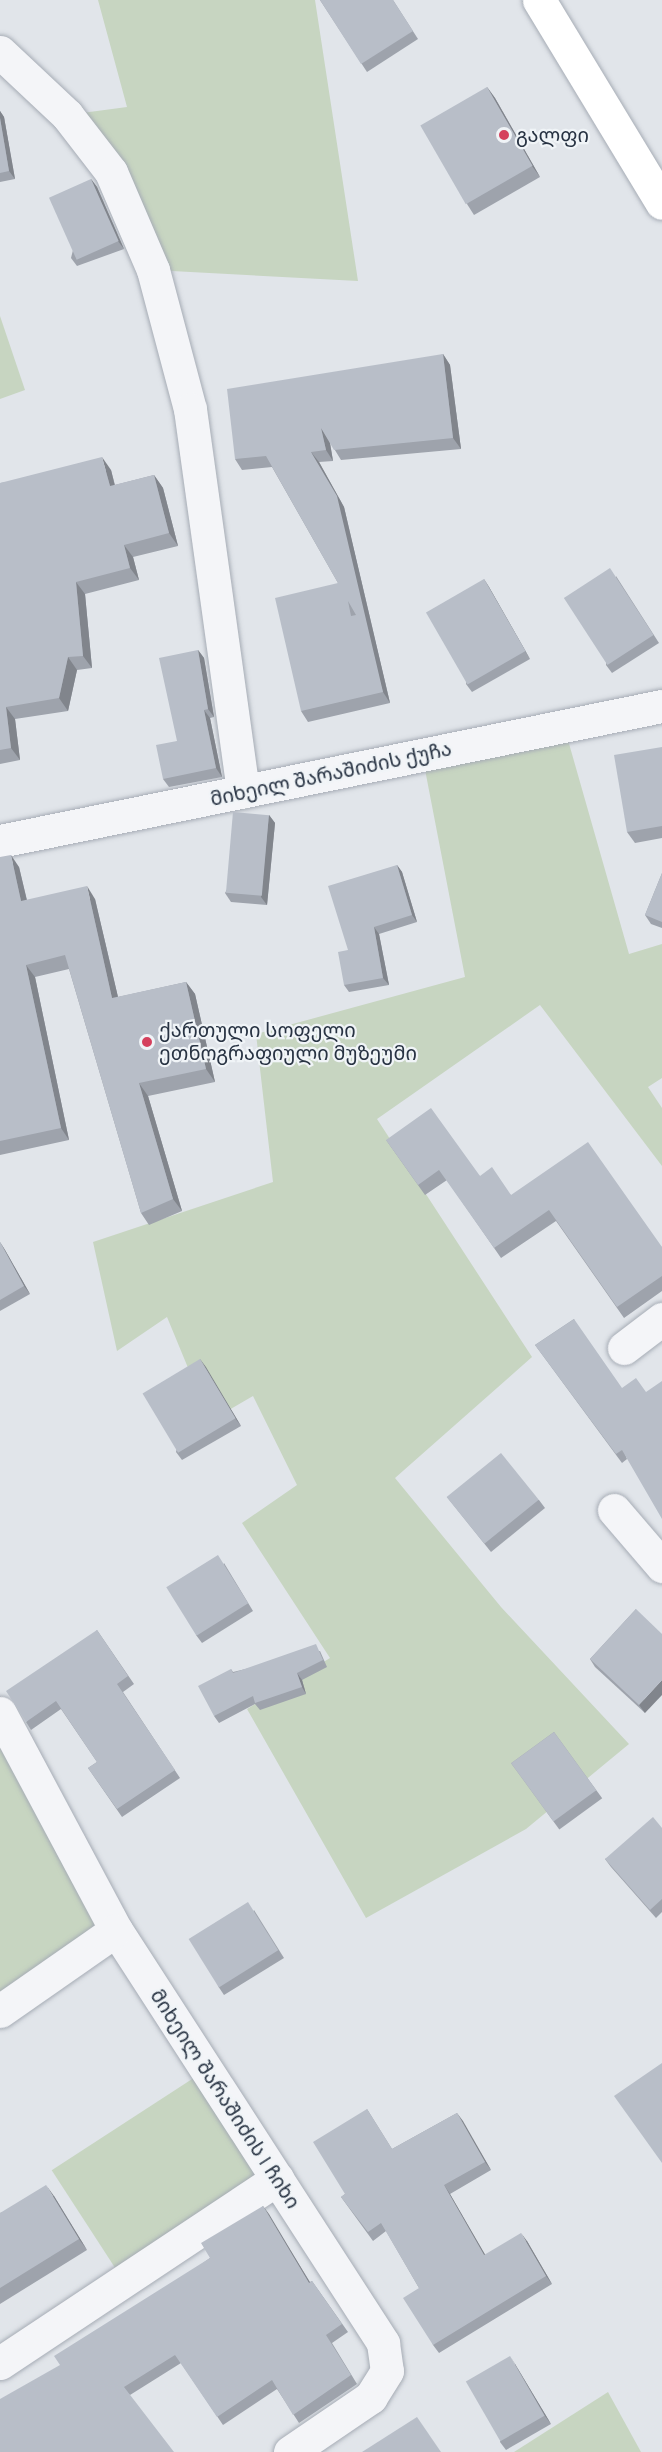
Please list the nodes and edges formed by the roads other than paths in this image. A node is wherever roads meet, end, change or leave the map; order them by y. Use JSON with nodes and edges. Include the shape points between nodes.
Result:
{"nodes":[{"id":1,"x":539,"y":0,"type":"edge"},
{"id":2,"x":0,"y":52,"type":"edge"},
{"id":3,"x":662,"y":202,"type":"edge"},
{"id":4,"x":662,"y":706,"type":"edge"},
{"id":5,"x":243,"y":791,"type":"junction"},
{"id":6,"x":0,"y":841,"type":"edge"},
{"id":7,"x":662,"y":1319,"type":"edge"},
{"id":8,"x":624,"y":1348,"type":"dead end"},
{"id":9,"x":614,"y":1510,"type":"dead end"},
{"id":10,"x":662,"y":1566,"type":"edge"},
{"id":11,"x":0,"y":1713,"type":"edge"},
{"id":12,"x":116,"y":1930,"type":"junction"},
{"id":13,"x":0,"y":2011,"type":"edge"},
{"id":14,"x":277,"y":2179,"type":"junction"},
{"id":15,"x":0,"y":2363,"type":"edge"},
{"id":16,"x":290,"y":2452,"type":"edge"}],
"edges":[{"from":1,"to":3,"type":"highway"},
{"from":2,"to":5,"type":"street","via":[[67,115],[111,172],[153,270],[190,409]]},
{"from":4,"to":5,"type":"street","name":"მიხეილ შარაშიძის ქუჩა"},
{"from":5,"to":6,"type":"street","name":"მიხეილ შარაშიძის ქუჩა"},
{"from":7,"to":8,"type":"street"},
{"from":9,"to":10,"type":"street"},
{"from":11,"to":12,"type":"street","name":"მიხეილ შარაშიძის I ჩიხი"},
{"from":12,"to":13,"type":"street"},
{"from":12,"to":14,"type":"street","name":"მიხეილ შარაშიძის I ჩიხი"},
{"from":14,"to":15,"type":"street"},
{"from":14,"to":16,"type":"street","name":"მიხეილ შარაშიძის I ჩიხი","via":[[383,2343],[387,2371],[371,2397]]}]}
